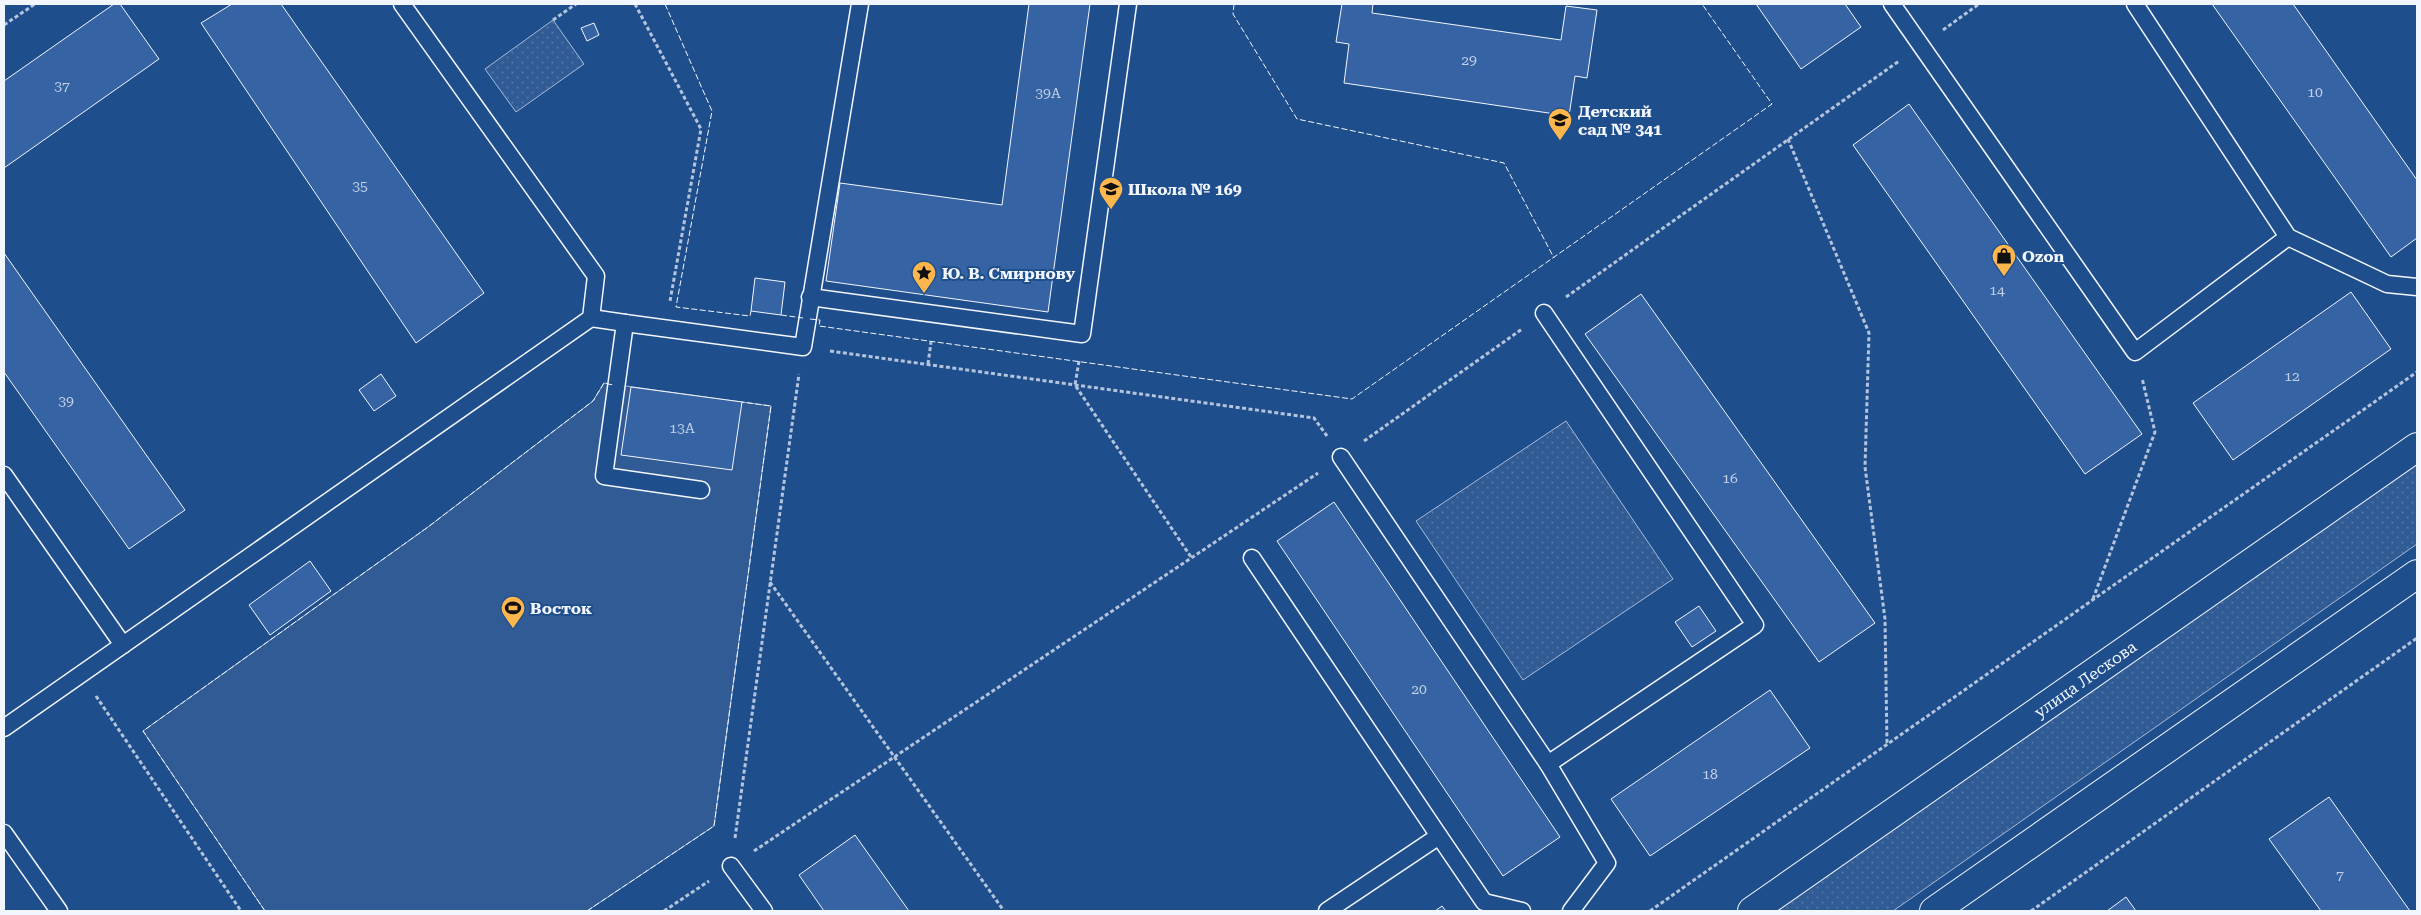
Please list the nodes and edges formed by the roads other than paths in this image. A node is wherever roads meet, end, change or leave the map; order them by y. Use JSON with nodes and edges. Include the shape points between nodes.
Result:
{"nodes":[{"id":1,"x":402,"y":4,"type":"edge"},
{"id":2,"x":860,"y":4,"type":"edge"},
{"id":3,"x":1128,"y":4,"type":"edge"},
{"id":4,"x":1892,"y":4,"type":"edge"},
{"id":5,"x":2135,"y":4,"type":"edge"},
{"id":6,"x":2288,"y":236,"type":"junction"},
{"id":7,"x":2417,"y":287,"type":"edge"},
{"id":8,"x":810,"y":297,"type":"junction"},
{"id":9,"x":1544,"y":313,"type":"dead end"},
{"id":10,"x":592,"y":318,"type":"junction"},
{"id":11,"x":625,"y":323,"type":"junction"},
{"id":12,"x":2417,"y":447,"type":"edge"},
{"id":13,"x":1341,"y":457,"type":"road end"},
{"id":14,"x":4,"y":475,"type":"edge"},
{"id":15,"x":700,"y":490,"type":"dead end"},
{"id":16,"x":1252,"y":558,"type":"dead end"},
{"id":17,"x":2417,"y":574,"type":"edge"},
{"id":18,"x":123,"y":645,"type":"junction"},
{"id":19,"x":4,"y":728,"type":"edge"},
{"id":20,"x":1548,"y":764,"type":"junction"},
{"id":21,"x":4,"y":833,"type":"edge"},
{"id":22,"x":1439,"y":836,"type":"junction"},
{"id":23,"x":731,"y":866,"type":"road end"},
{"id":24,"x":59,"y":911,"type":"edge"},
{"id":25,"x":764,"y":911,"type":"edge"},
{"id":26,"x":1327,"y":911,"type":"edge"},
{"id":27,"x":1522,"y":911,"type":"edge"},
{"id":28,"x":1571,"y":911,"type":"edge"},
{"id":29,"x":1752,"y":911,"type":"edge"},
{"id":30,"x":1934,"y":911,"type":"edge"}],
"edges":[{"from":1,"to":10,"type":"lane","via":[[596,276]]},
{"from":2,"to":8,"type":"lane"},
{"from":3,"to":8,"type":"lane","via":[[1082,334]]},
{"from":4,"to":6,"type":"lane","via":[[2135,352]]},
{"from":5,"to":6,"type":"lane"},
{"from":6,"to":7,"type":"lane","via":[[2387,284]]},
{"from":8,"to":11,"type":"lane","via":[[803,348]]},
{"from":9,"to":20,"type":"lane","via":[[1755,625]]},
{"from":10,"to":11,"type":"lane"},
{"from":10,"to":18,"type":"lane"},
{"from":11,"to":15,"type":"lane","via":[[604,476]]},
{"from":12,"to":29,"type":"main road","name":"улица Лескова"},
{"from":13,"to":20,"type":"lane"},
{"from":14,"to":18,"type":"lane"},
{"from":16,"to":22,"type":"lane"},
{"from":17,"to":30,"type":"main road"},
{"from":18,"to":19,"type":"lane"},
{"from":20,"to":28,"type":"lane","via":[[1608,863]]},
{"from":21,"to":24,"type":"lane"},
{"from":22,"to":26,"type":"lane"},
{"from":22,"to":27,"type":"lane","via":[[1484,902]]},
{"from":23,"to":25,"type":"lane"}]}
